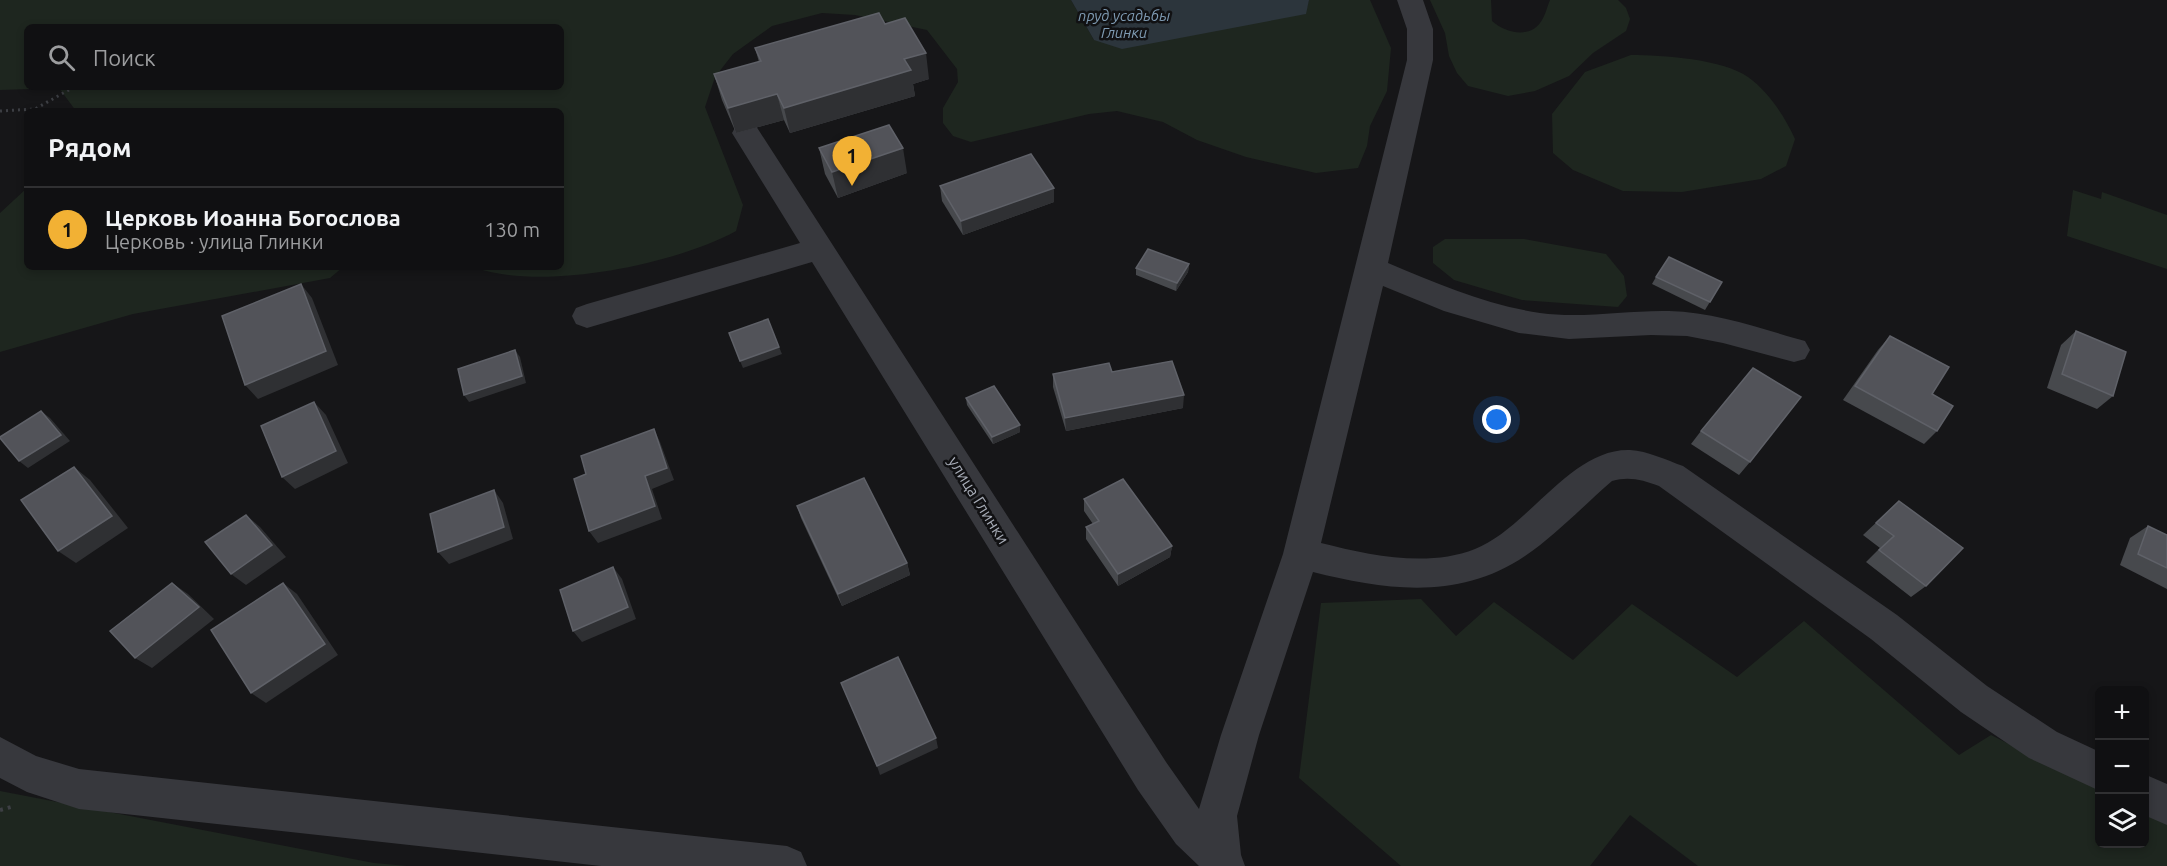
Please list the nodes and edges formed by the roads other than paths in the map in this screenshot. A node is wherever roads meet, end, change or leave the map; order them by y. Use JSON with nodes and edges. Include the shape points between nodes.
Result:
{"nodes":[{"id":1,"x":1410,"y":0,"type":"edge"},
{"id":2,"x":746,"y":133,"type":"edge"},
{"id":3,"x":821,"y":248,"type":"junction"},
{"id":4,"x":1372,"y":269,"type":"junction"},
{"id":5,"x":587,"y":316,"type":"dead end"},
{"id":6,"x":1794,"y":350,"type":"dead end"},
{"id":7,"x":1301,"y":554,"type":"junction"},
{"id":8,"x":0,"y":756,"type":"edge"},
{"id":9,"x":2095,"y":770,"type":"edge"},
{"id":10,"x":2149,"y":796,"type":"edge"},
{"id":11,"x":2167,"y":805,"type":"edge"},
{"id":12,"x":1212,"y":864,"type":"edge"},
{"id":13,"x":787,"y":866,"type":"edge"}],
"edges":[{"from":1,"to":4,"type":"street","via":[[1420,29],[1420,60]]},
{"from":2,"to":3,"type":"street","name":"улица Глинки"},
{"from":3,"to":5,"type":"street"},
{"from":3,"to":12,"type":"street","name":"улица Глинки","via":[[1152,776]]},
{"from":4,"to":6,"type":"street","via":[[1508,320],[1592,328],[1652,322],[1693,324]]},
{"from":4,"to":7,"type":"street"},
{"from":7,"to":9,"type":"street","via":[[1361,569],[1427,575],[1473,566],[1511,546],[1600,471],[1617,463],[1638,464],[1671,476],[1884,627],[1974,699],[2043,745]]},
{"from":7,"to":12,"type":"street","via":[[1240,735],[1217,816]]},
{"from":8,"to":13,"type":"street","via":[[27,773],[79,789]]},
{"from":10,"to":11,"type":"street"}]}
